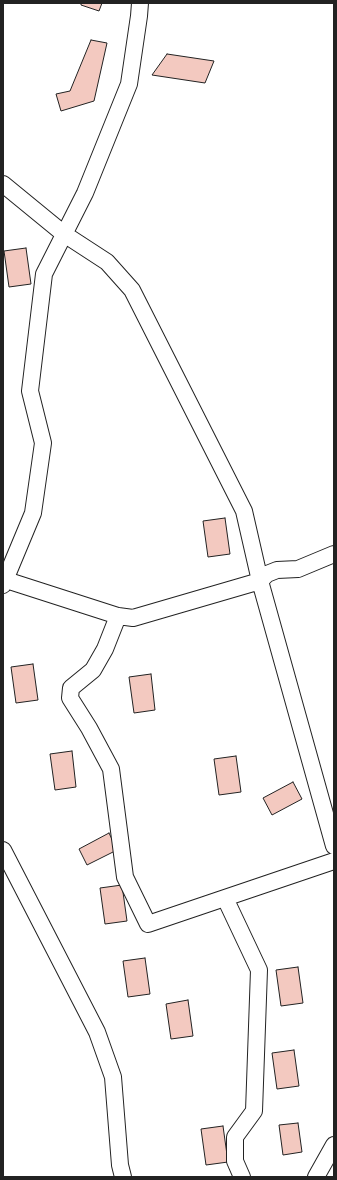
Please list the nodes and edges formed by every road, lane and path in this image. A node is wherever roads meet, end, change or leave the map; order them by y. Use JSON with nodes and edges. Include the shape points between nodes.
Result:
{"nodes":[{"id":1,"x":140,"y":3,"type":"edge"},
{"id":2,"x":3,"y":184,"type":"edge"},
{"id":3,"x":64,"y":234,"type":"junction"},
{"id":4,"x":334,"y":554,"type":"edge"},
{"id":5,"x":260,"y":581,"type":"junction"},
{"id":6,"x":4,"y":583,"type":"edge"},
{"id":7,"x":118,"y":616,"type":"junction"},
{"id":8,"x":334,"y":846,"type":"edge"},
{"id":9,"x":3,"y":850,"type":"edge"},
{"id":10,"x":334,"y":861,"type":"edge"},
{"id":11,"x":224,"y":898,"type":"junction"},
{"id":12,"x":334,"y":1145,"type":"edge"},
{"id":13,"x":123,"y":1177,"type":"edge"},
{"id":14,"x":242,"y":1177,"type":"edge"},
{"id":15,"x":316,"y":1177,"type":"edge"}],
"edges":[{"from":1,"to":3,"type":"street","via":[[129,84],[85,193]]},
{"from":2,"to":3,"type":"street"},
{"from":3,"to":5,"type":"street","via":[[107,262],[132,290],[244,511]]},
{"from":3,"to":6,"type":"street","via":[[44,274],[30,391],[43,443],[33,513]]},
{"from":4,"to":5,"type":"street","via":[[298,569],[277,570],[267,574]]},
{"from":5,"to":7,"type":"street","via":[[132,618]]},
{"from":5,"to":8,"type":"street"},
{"from":6,"to":7,"type":"street"},
{"from":7,"to":11,"type":"street","via":[[105,649],[93,670],[71,688],[70,698],[110,769],[125,878],[148,924]]},
{"from":9,"to":13,"type":"street","via":[[97,1032],[113,1077]]},
{"from":10,"to":11,"type":"street"},
{"from":11,"to":14,"type":"street","via":[[259,970],[254,1111],[235,1137],[235,1161]]},
{"from":12,"to":15,"type":"street"}]}
